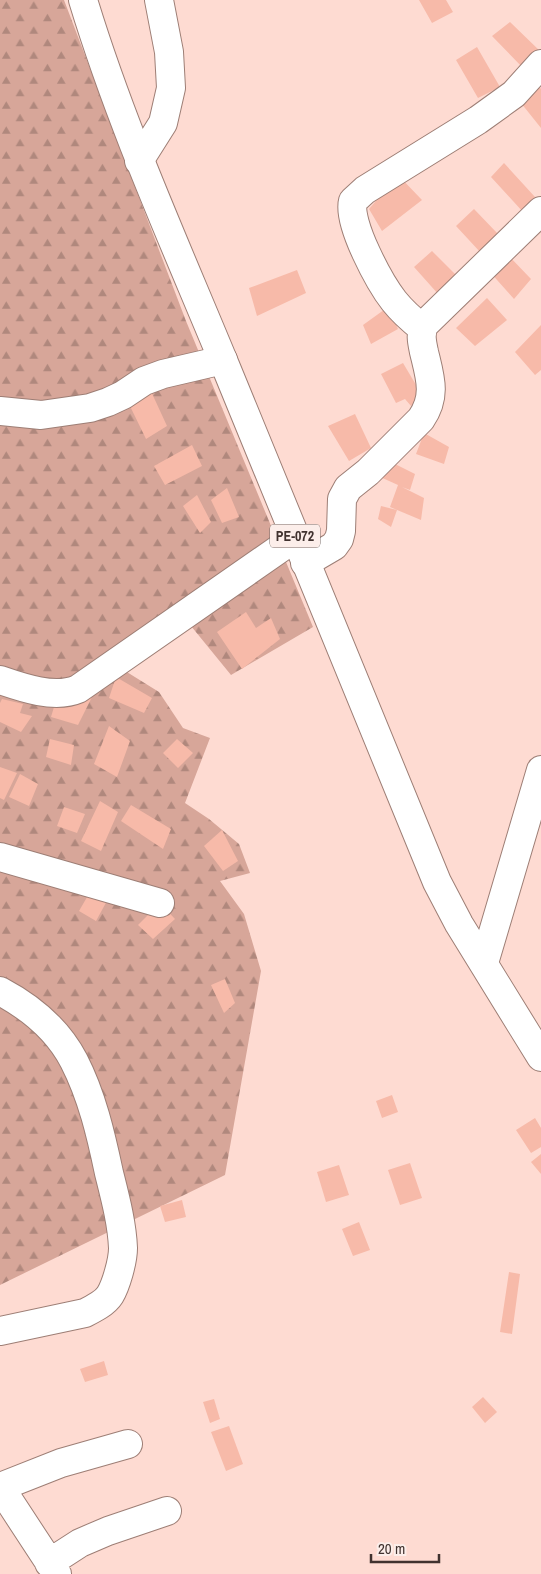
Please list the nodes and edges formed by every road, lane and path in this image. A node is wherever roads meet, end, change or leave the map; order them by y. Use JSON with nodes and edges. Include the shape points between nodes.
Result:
{"nodes":[{"id":1,"x":83,"y":0,"type":"edge"},
{"id":2,"x":158,"y":0,"type":"edge"},
{"id":3,"x":541,"y":64,"type":"edge"},
{"id":4,"x":139,"y":161,"type":"junction"},
{"id":5,"x":541,"y":211,"type":"edge"},
{"id":6,"x":422,"y":328,"type":"junction"},
{"id":7,"x":223,"y":360,"type":"junction"},
{"id":8,"x":0,"y":411,"type":"edge"},
{"id":9,"x":300,"y":550,"type":"junction"},
{"id":10,"x":0,"y":680,"type":"edge"},
{"id":11,"x":541,"y":770,"type":"edge"},
{"id":12,"x":0,"y":858,"type":"edge"},
{"id":13,"x":160,"y":903,"type":"dead end"},
{"id":14,"x":484,"y":963,"type":"junction"},
{"id":15,"x":0,"y":991,"type":"edge"},
{"id":16,"x":541,"y":1057,"type":"edge"},
{"id":17,"x":0,"y":1332,"type":"edge"},
{"id":18,"x":128,"y":1444,"type":"dead end"},
{"id":19,"x":0,"y":1487,"type":"edge"},
{"id":20,"x":167,"y":1511,"type":"dead end"},
{"id":21,"x":53,"y":1568,"type":"edge"}],
"edges":[{"from":1,"to":4,"type":"street","number":"PE-072"},
{"from":2,"to":4,"type":"street","via":[[169,52],[171,88],[163,123]]},
{"from":3,"to":6,"type":"street","via":[[514,94],[365,190],[353,201],[352,216],[374,268],[394,300]]},
{"from":4,"to":7,"type":"street","number":"PE-072"},
{"from":5,"to":6,"type":"street"},
{"from":6,"to":9,"type":"street","via":[[432,396],[427,410],[368,472],[348,488],[342,499],[341,531],[334,546]]},
{"from":7,"to":8,"type":"street","via":[[163,374],[90,408],[42,415]]},
{"from":7,"to":9,"type":"street","number":"PE-072"},
{"from":9,"to":10,"type":"street","via":[[70,693],[39,691]]},
{"from":9,"to":14,"type":"street","number":"PE-072","via":[[437,882]]},
{"from":11,"to":14,"type":"street"},
{"from":12,"to":13,"type":"street"},
{"from":14,"to":16,"type":"street","number":"PE-072"},
{"from":15,"to":17,"type":"street","via":[[19,1002],[53,1031],[73,1060],[98,1122],[123,1249],[109,1297],[96,1307],[85,1313]]},
{"from":18,"to":19,"type":"street","via":[[61,1463]]},
{"from":19,"to":21,"type":"street"},
{"from":20,"to":21,"type":"street","via":[[80,1543]]}]}
